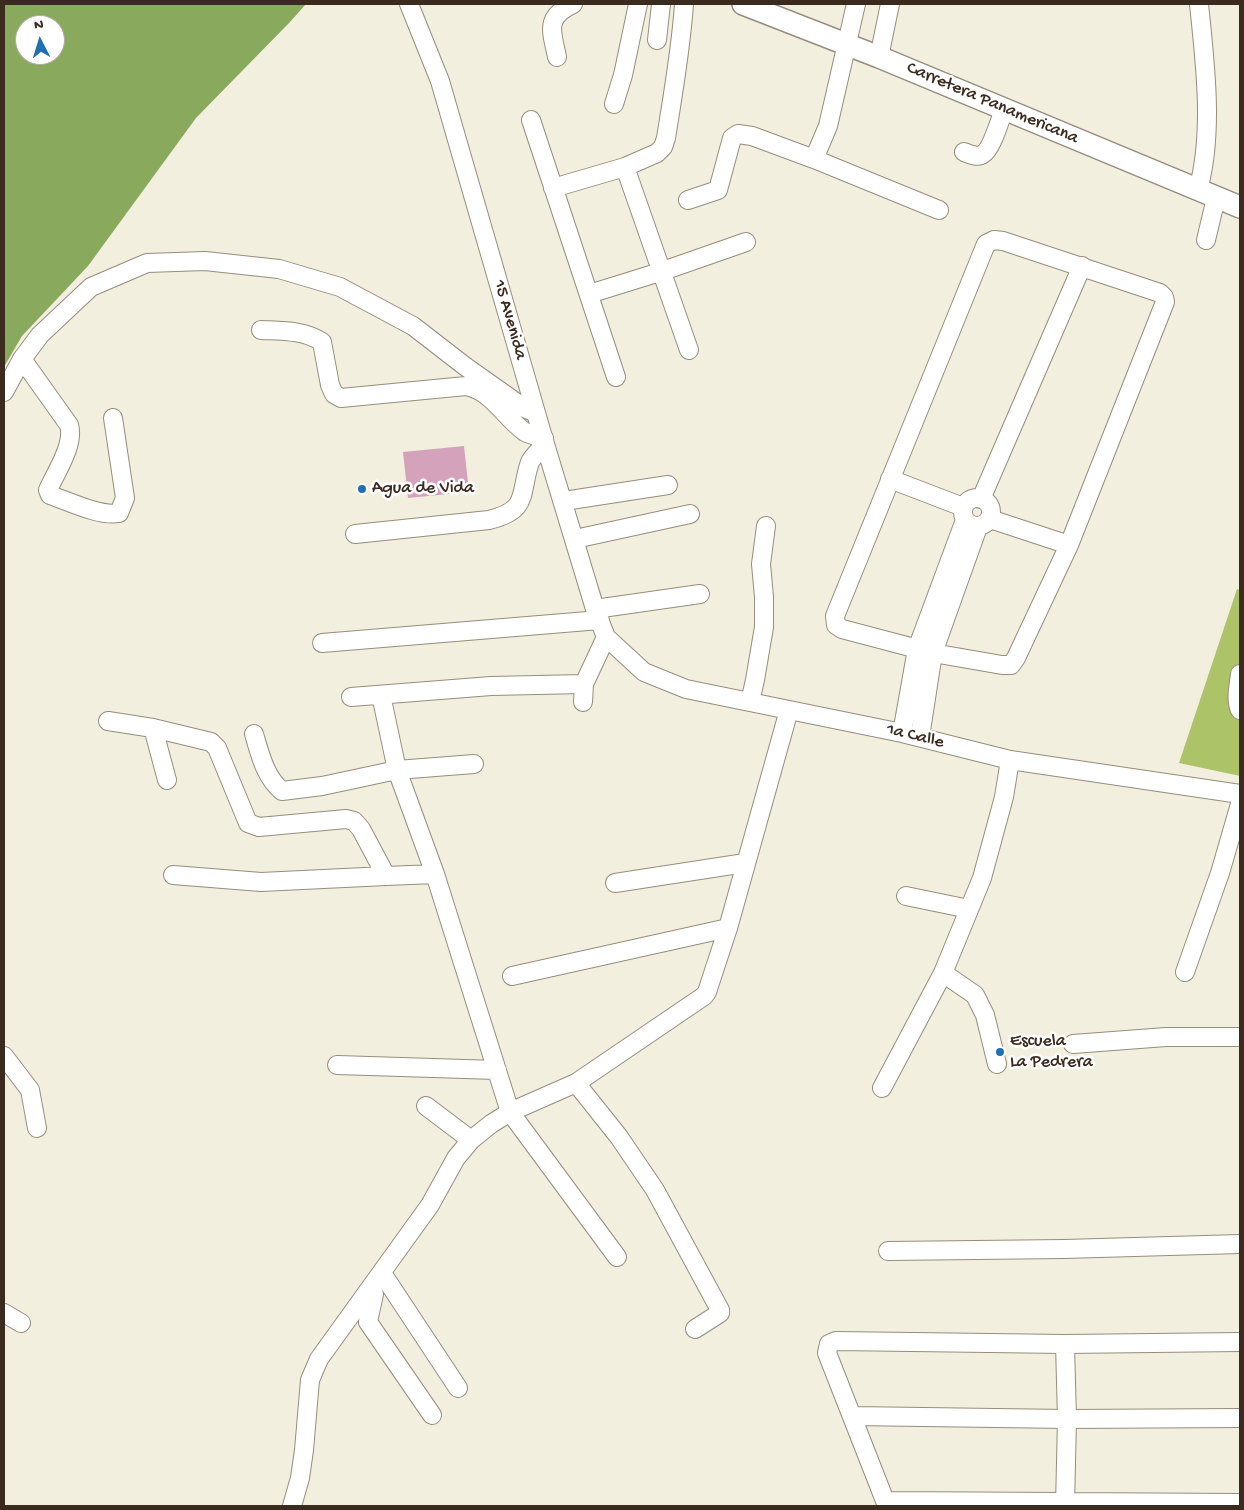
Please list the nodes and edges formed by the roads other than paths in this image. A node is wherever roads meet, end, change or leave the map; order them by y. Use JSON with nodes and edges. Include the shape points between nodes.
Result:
{"nodes":[{"id":1,"x":409,"y":4,"type":"edge"},
{"id":2,"x":573,"y":4,"type":"edge"},
{"id":3,"x":638,"y":4,"type":"edge"},
{"id":4,"x":661,"y":4,"type":"edge"},
{"id":5,"x":684,"y":4,"type":"edge"},
{"id":6,"x":856,"y":4,"type":"edge"},
{"id":7,"x":890,"y":4,"type":"edge"},
{"id":8,"x":1199,"y":4,"type":"edge"},
{"id":9,"x":753,"y":5,"type":"edge"},
{"id":10,"x":657,"y":40,"type":"dead end"},
{"id":11,"x":847,"y":45,"type":"junction"},
{"id":12,"x":557,"y":57,"type":"dead end"},
{"id":13,"x":879,"y":57,"type":"junction"},
{"id":14,"x":614,"y":104,"type":"dead end"},
{"id":15,"x":1004,"y":110,"type":"junction"},
{"id":16,"x":531,"y":120,"type":"dead end"},
{"id":17,"x":964,"y":152,"type":"dead end"},
{"id":18,"x":814,"y":159,"type":"junction"},
{"id":19,"x":625,"y":167,"type":"junction"},
{"id":20,"x":553,"y":188,"type":"junction"},
{"id":21,"x":1207,"y":194,"type":"junction"},
{"id":22,"x":688,"y":200,"type":"dead end"},
{"id":23,"x":1240,"y":207,"type":"edge"},
{"id":24,"x":939,"y":210,"type":"dead end"},
{"id":25,"x":1206,"y":240,"type":"dead end"},
{"id":26,"x":746,"y":242,"type":"dead end"},
{"id":27,"x":1082,"y":266,"type":"junction"},
{"id":28,"x":660,"y":272,"type":"junction"},
{"id":29,"x":590,"y":294,"type":"junction"},
{"id":30,"x":261,"y":330,"type":"dead end"},
{"id":31,"x":688,"y":350,"type":"dead end"},
{"id":32,"x":22,"y":359,"type":"junction"},
{"id":33,"x":616,"y":377,"type":"dead end"},
{"id":34,"x":4,"y":392,"type":"edge"},
{"id":35,"x":536,"y":413,"type":"junction"},
{"id":36,"x":113,"y":418,"type":"dead end"},
{"id":37,"x":545,"y":441,"type":"junction"},
{"id":38,"x":890,"y":480,"type":"junction"},
{"id":39,"x":668,"y":485,"type":"dead end"},
{"id":40,"x":564,"y":501,"type":"junction"},
{"id":41,"x":690,"y":514,"type":"dead end"},
{"id":42,"x":974,"y":518,"type":"junction"},
{"id":43,"x":766,"y":526,"type":"dead end"},
{"id":44,"x":355,"y":534,"type":"dead end"},
{"id":45,"x":575,"y":538,"type":"junction"},
{"id":46,"x":1069,"y":545,"type":"junction"},
{"id":47,"x":700,"y":594,"type":"dead end"},
{"id":48,"x":597,"y":614,"type":"junction"},
{"id":49,"x":606,"y":637,"type":"junction"},
{"id":50,"x":322,"y":643,"type":"dead end"},
{"id":51,"x":925,"y":651,"type":"junction"},
{"id":52,"x":1240,"y":674,"type":"edge"},
{"id":53,"x":584,"y":684,"type":"junction"},
{"id":54,"x":380,"y":695,"type":"junction"},
{"id":55,"x":351,"y":697,"type":"dead end"},
{"id":56,"x":583,"y":702,"type":"dead end"},
{"id":57,"x":750,"y":702,"type":"junction"},
{"id":58,"x":789,"y":710,"type":"junction"},
{"id":59,"x":1240,"y":710,"type":"edge"},
{"id":60,"x":108,"y":721,"type":"dead end"},
{"id":61,"x":153,"y":728,"type":"junction"},
{"id":62,"x":902,"y":733,"type":"junction"},
{"id":63,"x":254,"y":734,"type":"dead end"},
{"id":64,"x":920,"y":738,"type":"junction"},
{"id":65,"x":1010,"y":760,"type":"junction"},
{"id":66,"x":474,"y":764,"type":"dead end"},
{"id":67,"x":397,"y":770,"type":"junction"},
{"id":68,"x":167,"y":780,"type":"dead end"},
{"id":69,"x":1240,"y":794,"type":"edge"},
{"id":70,"x":1240,"y":804,"type":"edge"},
{"id":71,"x":745,"y":863,"type":"junction"},
{"id":72,"x":435,"y":874,"type":"junction"},
{"id":73,"x":173,"y":875,"type":"dead end"},
{"id":74,"x":386,"y":876,"type":"junction"},
{"id":75,"x":615,"y":883,"type":"dead end"},
{"id":76,"x":906,"y":896,"type":"dead end"},
{"id":77,"x":969,"y":909,"type":"junction"},
{"id":78,"x":728,"y":928,"type":"junction"},
{"id":79,"x":1185,"y":972,"type":"dead end"},
{"id":80,"x":943,"y":973,"type":"junction"},
{"id":81,"x":512,"y":976,"type":"dead end"},
{"id":82,"x":1240,"y":1038,"type":"edge"},
{"id":83,"x":1073,"y":1044,"type":"dead end"},
{"id":84,"x":4,"y":1056,"type":"edge"},
{"id":85,"x":997,"y":1064,"type":"dead end"},
{"id":86,"x":337,"y":1065,"type":"dead end"},
{"id":87,"x":497,"y":1070,"type":"junction"},
{"id":88,"x":576,"y":1084,"type":"junction"},
{"id":89,"x":882,"y":1088,"type":"dead end"},
{"id":90,"x":426,"y":1106,"type":"dead end"},
{"id":91,"x":510,"y":1112,"type":"junction"},
{"id":92,"x":37,"y":1128,"type":"dead end"},
{"id":93,"x":471,"y":1140,"type":"junction"},
{"id":94,"x":1240,"y":1244,"type":"edge"},
{"id":95,"x":888,"y":1251,"type":"dead end"},
{"id":96,"x":617,"y":1257,"type":"dead end"},
{"id":97,"x":376,"y":1280,"type":"junction"},
{"id":98,"x":4,"y":1313,"type":"edge"},
{"id":99,"x":21,"y":1323,"type":"dead end"},
{"id":100,"x":695,"y":1329,"type":"dead end"},
{"id":101,"x":1240,"y":1342,"type":"edge"},
{"id":102,"x":1065,"y":1344,"type":"junction"},
{"id":103,"x":458,"y":1388,"type":"dead end"},
{"id":104,"x":432,"y":1415,"type":"dead end"},
{"id":105,"x":852,"y":1416,"type":"junction"},
{"id":106,"x":1240,"y":1418,"type":"edge"},
{"id":107,"x":1067,"y":1419,"type":"junction"},
{"id":108,"x":886,"y":1503,"type":"edge"},
{"id":109,"x":1240,"y":1503,"type":"edge"},
{"id":110,"x":1064,"y":1504,"type":"edge"},
{"id":111,"x":292,"y":1506,"type":"edge"}],
"edges":[{"from":1,"to":35,"type":"street","name":"15 Avenida","via":[[440,81]]},
{"from":2,"to":12,"type":"street","via":[[552,21]]},
{"from":3,"to":14,"type":"street"},
{"from":4,"to":10,"type":"street"},
{"from":5,"to":19,"type":"street","via":[[666,138],[657,153]]},
{"from":6,"to":11,"type":"street"},
{"from":7,"to":13,"type":"street"},
{"from":8,"to":21,"type":"street"},
{"from":9,"to":11,"type":"main road","name":"Carretera Panamericana"},
{"from":11,"to":13,"type":"main road","name":"Carretera Panamericana"},
{"from":11,"to":18,"type":"street","via":[[828,126]]},
{"from":13,"to":15,"type":"main road","name":"Carretera Panamericana"},
{"from":15,"to":17,"type":"street","via":[[984,154],[977,156]]},
{"from":15,"to":21,"type":"main road","name":"Carretera Panamericana"},
{"from":16,"to":20,"type":"street"},
{"from":18,"to":22,"type":"street","via":[[738,134],[732,138],[718,190]]},
{"from":18,"to":24,"type":"street"},
{"from":19,"to":20,"type":"street"},
{"from":19,"to":28,"type":"street"},
{"from":20,"to":29,"type":"street"},
{"from":21,"to":23,"type":"main road","name":"Carretera Panamericana"},
{"from":21,"to":25,"type":"street"},
{"from":26,"to":28,"type":"street"},
{"from":27,"to":38,"type":"street","via":[[1003,241],[994,240],[986,244]]},
{"from":27,"to":42,"type":"street","via":[[982,498],[969,500]]},
{"from":27,"to":46,"type":"street","via":[[1160,293],[1165,302]]},
{"from":28,"to":29,"type":"street"},
{"from":28,"to":31,"type":"street"},
{"from":29,"to":33,"type":"street"},
{"from":30,"to":37,"type":"street","via":[[297,332],[322,342],[330,385],[334,394],[341,398],[475,387],[524,431]]},
{"from":32,"to":34,"type":"street"},
{"from":32,"to":35,"type":"street","via":[[40,335],[91,287],[147,262],[205,261],[279,270],[340,287],[413,326],[466,367]]},
{"from":32,"to":36,"type":"street","via":[[72,432],[48,490],[50,495],[101,512],[119,512],[125,498]]},
{"from":35,"to":37,"type":"street","name":"15 Avenida"},
{"from":37,"to":40,"type":"street","name":"15 Avenida"},
{"from":37,"to":44,"type":"street","via":[[531,460],[520,502],[506,516]]},
{"from":38,"to":42,"type":"street"},
{"from":38,"to":51,"type":"street","via":[[835,616],[836,625]]},
{"from":39,"to":40,"type":"street"},
{"from":40,"to":45,"type":"street","name":"15 Avenida"},
{"from":41,"to":45,"type":"street"},
{"from":42,"to":46,"type":"street"},
{"from":42,"to":51,"type":"street"},
{"from":43,"to":57,"type":"street","via":[[760,564],[764,627]]},
{"from":45,"to":48,"type":"street","name":"15 Avenida"},
{"from":46,"to":51,"type":"street","via":[[1011,664]]},
{"from":47,"to":48,"type":"street"},
{"from":48,"to":49,"type":"street","name":"15 Avenida"},
{"from":48,"to":50,"type":"street"},
{"from":49,"to":53,"type":"street"},
{"from":49,"to":57,"type":"street","name":"1a Calle","via":[[644,672],[686,689]]},
{"from":51,"to":62,"type":"street"},
{"from":51,"to":64,"type":"street"},
{"from":52,"to":59,"type":"street"},
{"from":53,"to":54,"type":"street","via":[[491,686]]},
{"from":53,"to":56,"type":"street"},
{"from":54,"to":55,"type":"street"},
{"from":54,"to":67,"type":"street"},
{"from":57,"to":58,"type":"street","name":"1a Calle"},
{"from":58,"to":62,"type":"street","name":"1a Calle"},
{"from":58,"to":71,"type":"street"},
{"from":60,"to":61,"type":"street"},
{"from":61,"to":68,"type":"street"},
{"from":61,"to":74,"type":"street","via":[[211,742],[217,748],[248,823],[259,827],[346,819],[354,821]]},
{"from":62,"to":64,"type":"street","name":"1a Calle"},
{"from":63,"to":67,"type":"street","via":[[265,768],[282,791]]},
{"from":64,"to":65,"type":"street","name":"1a Calle"},
{"from":65,"to":69,"type":"street","name":"1a Calle"},
{"from":65,"to":77,"type":"street","via":[[1004,797],[982,878]]},
{"from":66,"to":67,"type":"street"},
{"from":67,"to":72,"type":"street"},
{"from":70,"to":79,"type":"street"},
{"from":71,"to":75,"type":"street"},
{"from":71,"to":78,"type":"street"},
{"from":72,"to":74,"type":"street"},
{"from":72,"to":87,"type":"street"},
{"from":73,"to":74,"type":"street","via":[[261,882]]},
{"from":76,"to":77,"type":"street"},
{"from":77,"to":80,"type":"street"},
{"from":78,"to":81,"type":"street"},
{"from":78,"to":88,"type":"street","via":[[711,985],[704,996]]},
{"from":80,"to":85,"type":"street","via":[[975,994],[985,1015]]},
{"from":80,"to":89,"type":"street"},
{"from":82,"to":83,"type":"street","via":[[1166,1037]]},
{"from":84,"to":92,"type":"street","via":[[30,1090]]},
{"from":86,"to":87,"type":"street"},
{"from":87,"to":91,"type":"street"},
{"from":88,"to":91,"type":"street"},
{"from":88,"to":100,"type":"street","via":[[619,1137],[655,1190],[718,1306],[720,1313]]},
{"from":90,"to":93,"type":"street"},
{"from":91,"to":93,"type":"street"},
{"from":91,"to":96,"type":"street"},
{"from":93,"to":97,"type":"street","via":[[456,1158],[430,1205]]},
{"from":94,"to":95,"type":"street"},
{"from":97,"to":103,"type":"street"},
{"from":97,"to":104,"type":"street","via":[[368,1322]]},
{"from":97,"to":111,"type":"street","via":[[324,1351],[310,1380],[304,1450]]},
{"from":98,"to":99,"type":"street"},
{"from":101,"to":102,"type":"street"},
{"from":102,"to":105,"type":"street","via":[[836,1341],[829,1344],[827,1353]]},
{"from":102,"to":107,"type":"street"},
{"from":105,"to":107,"type":"street"},
{"from":105,"to":108,"type":"street"},
{"from":106,"to":107,"type":"street"},
{"from":107,"to":110,"type":"street"},
{"from":108,"to":110,"type":"street"},
{"from":109,"to":110,"type":"street"}]}
